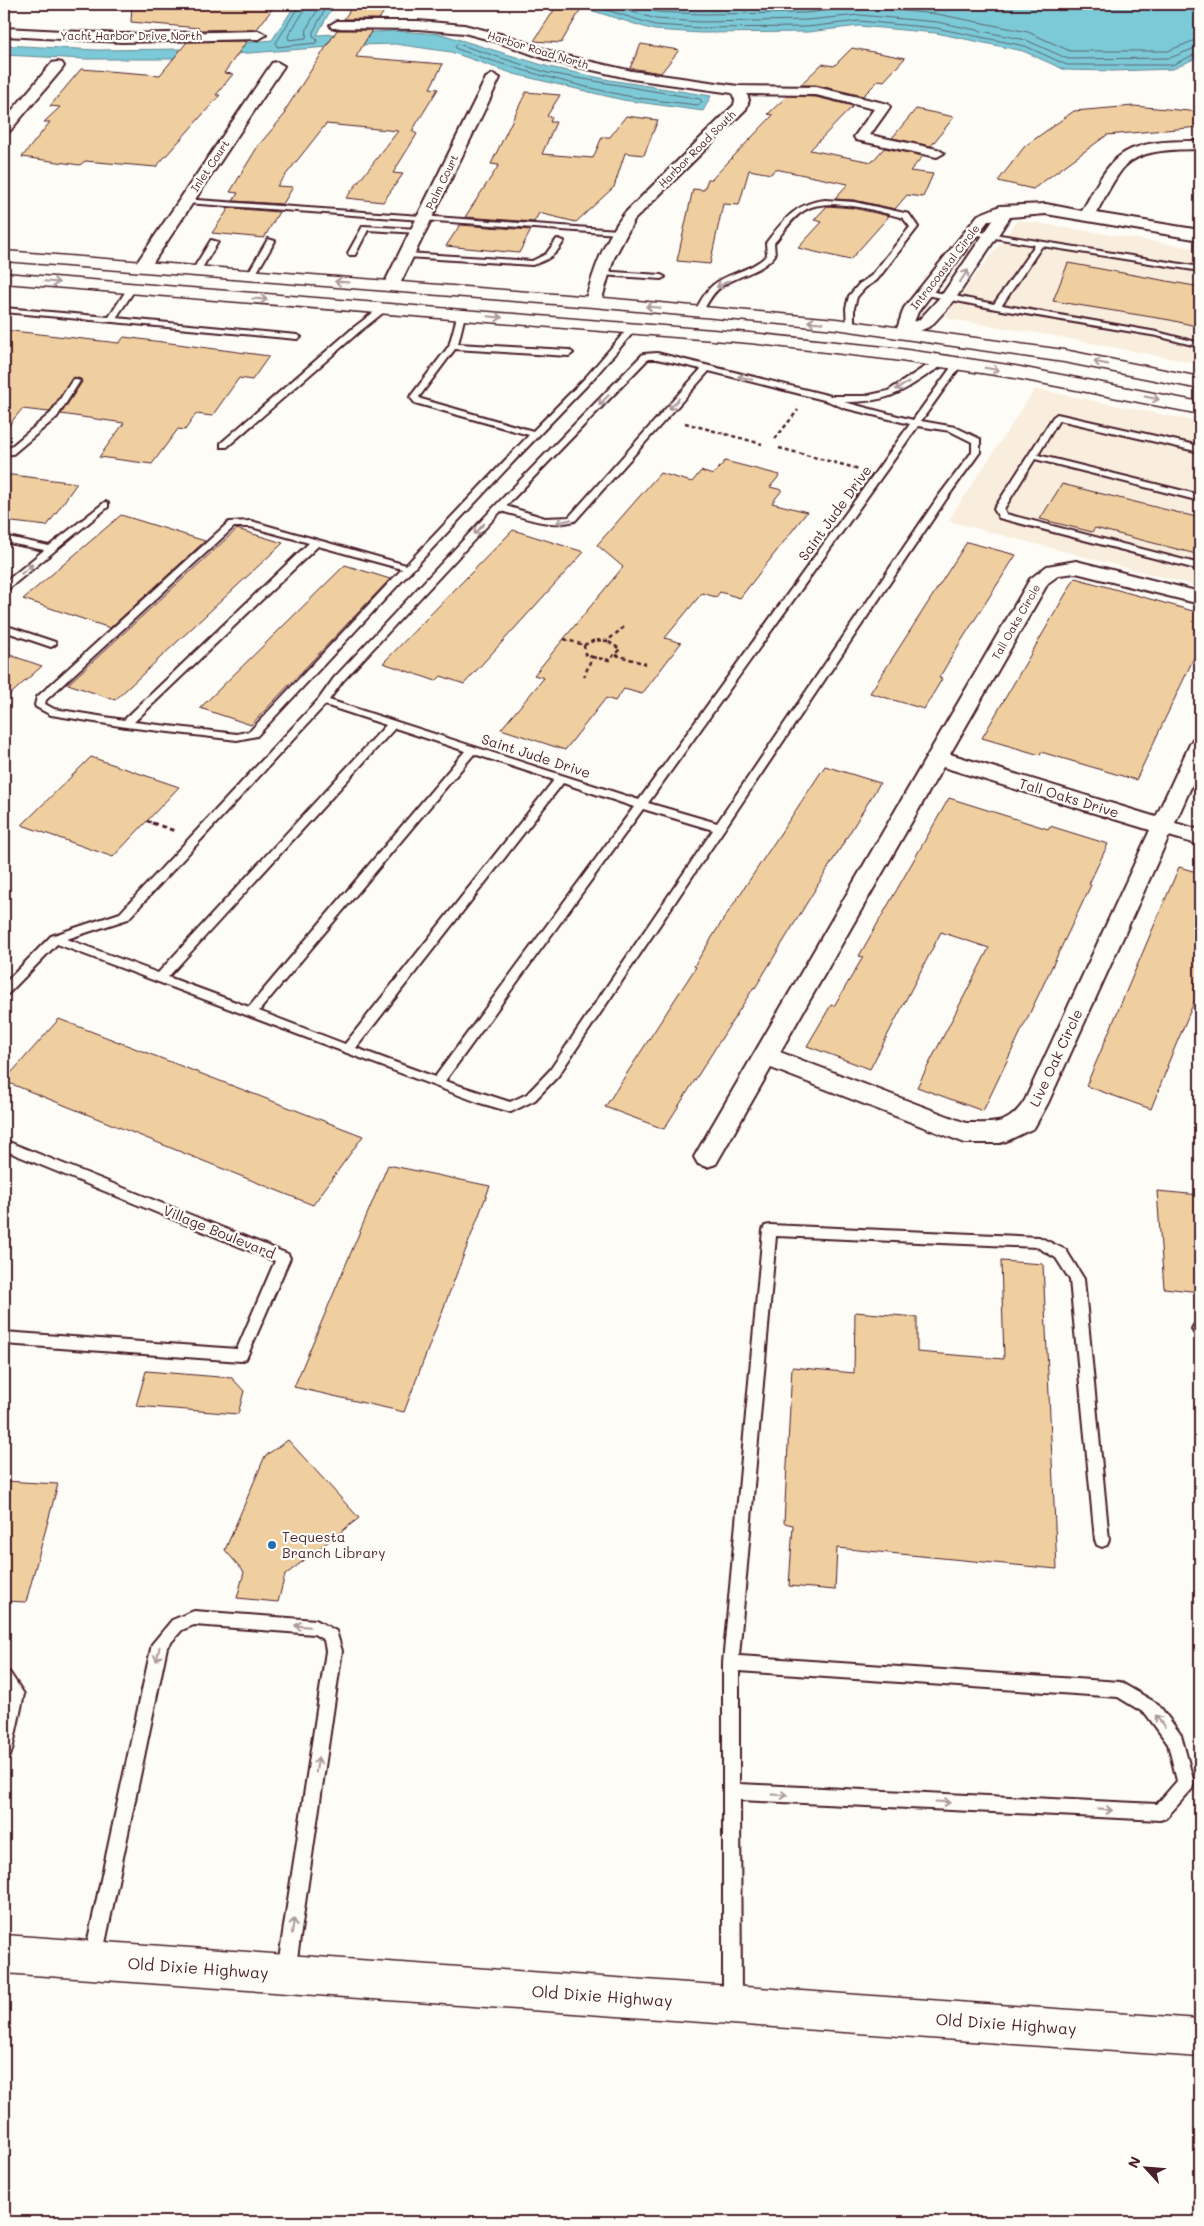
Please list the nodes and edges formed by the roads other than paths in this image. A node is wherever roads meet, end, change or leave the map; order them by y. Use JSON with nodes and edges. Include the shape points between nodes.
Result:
{"nodes":[{"id":1,"x":337,"y":25,"type":"dead end"},
{"id":2,"x":4,"y":32,"type":"edge"},
{"id":3,"x":259,"y":35,"type":"dead end"},
{"id":4,"x":57,"y":66,"type":"dead end"},
{"id":5,"x":277,"y":66,"type":"dead end"},
{"id":6,"x":493,"y":78,"type":"dead end"},
{"id":7,"x":738,"y":90,"type":"junction"},
{"id":8,"x":4,"y":129,"type":"edge"},
{"id":9,"x":1200,"y":145,"type":"edge"},
{"id":10,"x":937,"y":154,"type":"dead end"},
{"id":11,"x":186,"y":201,"type":"junction"},
{"id":12,"x":1018,"y":211,"type":"junction"},
{"id":13,"x":1087,"y":215,"type":"junction"},
{"id":14,"x":425,"y":218,"type":"junction"},
{"id":15,"x":418,"y":231,"type":"junction"},
{"id":16,"x":618,"y":232,"type":"junction"},
{"id":17,"x":972,"y":232,"type":"junction"},
{"id":18,"x":1200,"y":235,"type":"edge"},
{"id":19,"x":991,"y":236,"type":"junction"},
{"id":20,"x":271,"y":241,"type":"dead end"},
{"id":21,"x":560,"y":241,"type":"dead end"},
{"id":22,"x":214,"y":242,"type":"dead end"},
{"id":23,"x":1039,"y":244,"type":"junction"},
{"id":24,"x":352,"y":253,"type":"dead end"},
{"id":25,"x":407,"y":255,"type":"junction"},
{"id":26,"x":4,"y":256,"type":"edge"},
{"id":27,"x":142,"y":267,"type":"junction"},
{"id":28,"x":1200,"y":269,"type":"edge"},
{"id":29,"x":196,"y":271,"type":"junction"},
{"id":30,"x":601,"y":273,"type":"junction"},
{"id":31,"x":252,"y":276,"type":"junction"},
{"id":32,"x":661,"y":277,"type":"dead end"},
{"id":33,"x":4,"y":278,"type":"edge"},
{"id":34,"x":391,"y":286,"type":"junction"},
{"id":35,"x":132,"y":288,"type":"junction"},
{"id":36,"x":460,"y":292,"type":"junction"},
{"id":37,"x":925,"y":292,"type":"junction"},
{"id":38,"x":948,"y":298,"type":"junction"},
{"id":39,"x":307,"y":302,"type":"junction"},
{"id":40,"x":594,"y":302,"type":"junction"},
{"id":41,"x":996,"y":307,"type":"junction"},
{"id":42,"x":385,"y":308,"type":"junction"},
{"id":43,"x":4,"y":310,"type":"edge"},
{"id":44,"x":699,"y":311,"type":"junction"},
{"id":45,"x":461,"y":315,"type":"junction"},
{"id":46,"x":111,"y":320,"type":"junction"},
{"id":47,"x":851,"y":326,"type":"junction"},
{"id":48,"x":633,"y":328,"type":"junction"},
{"id":49,"x":904,"y":332,"type":"junction"},
{"id":50,"x":297,"y":336,"type":"dead end"},
{"id":51,"x":1200,"y":345,"type":"edge"},
{"id":52,"x":453,"y":346,"type":"junction"},
{"id":53,"x":1002,"y":346,"type":"junction"},
{"id":54,"x":838,"y":347,"type":"junction"},
{"id":55,"x":569,"y":354,"type":"dead end"},
{"id":56,"x":951,"y":363,"type":"junction"},
{"id":57,"x":707,"y":368,"type":"junction"},
{"id":58,"x":76,"y":381,"type":"dead end"},
{"id":59,"x":1200,"y":383,"type":"edge"},
{"id":60,"x":831,"y":399,"type":"junction"},
{"id":61,"x":1200,"y":408,"type":"edge"},
{"id":62,"x":916,"y":423,"type":"junction"},
{"id":63,"x":534,"y":434,"type":"junction"},
{"id":64,"x":224,"y":445,"type":"dead end"},
{"id":65,"x":1200,"y":450,"type":"edge"},
{"id":66,"x":4,"y":452,"type":"edge"},
{"id":67,"x":1032,"y":456,"type":"junction"},
{"id":68,"x":1200,"y":498,"type":"edge"},
{"id":69,"x":105,"y":504,"type":"dead end"},
{"id":70,"x":499,"y":507,"type":"junction"},
{"id":71,"x":4,"y":539,"type":"edge"},
{"id":72,"x":316,"y":542,"type":"junction"},
{"id":73,"x":50,"y":549,"type":"junction"},
{"id":74,"x":1200,"y":567,"type":"edge"},
{"id":75,"x":408,"y":568,"type":"junction"},
{"id":76,"x":4,"y":588,"type":"edge"},
{"id":77,"x":1200,"y":598,"type":"edge"},
{"id":78,"x":4,"y":628,"type":"edge"},
{"id":79,"x":51,"y":644,"type":"dead end"},
{"id":80,"x":323,"y":702,"type":"junction"},
{"id":81,"x":126,"y":724,"type":"junction"},
{"id":82,"x":393,"y":724,"type":"junction"},
{"id":83,"x":1200,"y":744,"type":"edge"},
{"id":84,"x":471,"y":750,"type":"junction"},
{"id":85,"x":938,"y":758,"type":"junction"},
{"id":86,"x":561,"y":779,"type":"junction"},
{"id":87,"x":641,"y":805,"type":"junction"},
{"id":88,"x":1163,"y":827,"type":"junction"},
{"id":89,"x":720,"y":828,"type":"junction"},
{"id":90,"x":1200,"y":838,"type":"edge"},
{"id":91,"x":55,"y":939,"type":"junction"},
{"id":92,"x":160,"y":978,"type":"junction"},
{"id":93,"x":4,"y":991,"type":"edge"},
{"id":94,"x":251,"y":1013,"type":"junction"},
{"id":95,"x":348,"y":1049,"type":"junction"},
{"id":96,"x":767,"y":1057,"type":"junction"},
{"id":97,"x":437,"y":1083,"type":"junction"},
{"id":98,"x":4,"y":1145,"type":"edge"},
{"id":99,"x":708,"y":1157,"type":"dead end"},
{"id":100,"x":4,"y":1338,"type":"edge"},
{"id":101,"x":1102,"y":1540,"type":"dead end"},
{"id":102,"x":732,"y":1663,"type":"junction"},
{"id":103,"x":4,"y":1678,"type":"edge"},
{"id":104,"x":4,"y":1750,"type":"edge"},
{"id":105,"x":732,"y":1792,"type":"junction"},
{"id":106,"x":4,"y":1954,"type":"edge"},
{"id":107,"x":92,"y":1960,"type":"junction"},
{"id":108,"x":286,"y":1974,"type":"junction"},
{"id":109,"x":732,"y":2005,"type":"junction"},
{"id":110,"x":1200,"y":2038,"type":"edge"}],
"edges":[{"from":1,"to":7,"type":"street","name":"Harbor Road North","via":[[418,25],[464,29],[590,66]]},
{"from":2,"to":3,"type":"street","name":"Yacht Harbor Drive North","via":[[122,38]]},
{"from":4,"to":8,"type":"street"},
{"from":5,"to":11,"type":"street","name":"Inlet Court"},
{"from":6,"to":14,"type":"street","name":"Palm Court"},
{"from":7,"to":10,"type":"street","name":"Harbor Road South","via":[[816,91],[883,107],[861,137]]},
{"from":7,"to":16,"type":"street","name":"Harbor Road South","via":[[741,106],[629,217]]},
{"from":9,"to":13,"type":"street","via":[[1161,147],[1132,155],[1121,162]]},
{"from":11,"to":14,"type":"lane"},
{"from":11,"to":27,"type":"street","name":"Inlet Court"},
{"from":12,"to":13,"type":"street","name":"Intracoastal Circle","via":[[1046,209]]},
{"from":12,"to":17,"type":"street","name":"Intracoastal Circle","via":[[1000,211],[983,218]]},
{"from":12,"to":19,"type":"street","name":"Intracoastal Circle","via":[[1006,214]]},
{"from":13,"to":18,"type":"street","name":"Intracoastal Circle"},
{"from":14,"to":15,"type":"street","name":"Palm Court"},
{"from":14,"to":16,"type":"lane"},
{"from":15,"to":24,"type":"lane","via":[[366,228]]},
{"from":15,"to":25,"type":"street","name":"Palm Court"},
{"from":16,"to":30,"type":"street","name":"Harbor Road South","via":[[602,264]]},
{"from":17,"to":19,"type":"lane"},
{"from":17,"to":37,"type":"street","name":"Intracoastal Circle"},
{"from":19,"to":23,"type":"lane"},
{"from":38,"to":19,"type":"street","name":"Intracoastal Circle","one_way":true},
{"from":20,"to":31,"type":"lane"},
{"from":21,"to":25,"type":"lane","via":[[554,253],[532,263]]},
{"from":22,"to":29,"type":"lane"},
{"from":23,"to":28,"type":"lane"},
{"from":23,"to":41,"type":"lane"},
{"from":25,"to":34,"type":"street","name":"Palm Court"},
{"from":26,"to":27,"type":"main road"},
{"from":27,"to":29,"type":"main road"},
{"from":29,"to":31,"type":"main road"},
{"from":30,"to":32,"type":"lane"},
{"from":30,"to":40,"type":"street","name":"Harbor Road South"},
{"from":34,"to":31,"type":"main road","one_way":true},
{"from":33,"to":35,"type":"main road","one_way":true},
{"from":34,"to":36,"type":"main road"},
{"from":34,"to":39,"type":"main road","via":[[357,296]]},
{"from":35,"to":39,"type":"main road","one_way":true},
{"from":35,"to":46,"type":"lane"},
{"from":36,"to":40,"type":"main road"},
{"from":36,"to":42,"type":"main road"},
{"from":37,"to":38,"type":"lane"},
{"from":37,"to":49,"type":"street","name":"Intracoastal Circle","via":[[910,311]]},
{"from":38,"to":41,"type":"lane"},
{"from":38,"to":49,"type":"street","name":"Intracoastal Circle","via":[[925,323]]},
{"from":39,"to":42,"type":"main road"},
{"from":44,"to":40,"type":"main road","one_way":true},
{"from":41,"to":51,"type":"lane","via":[[1157,334]]},
{"from":42,"to":45,"type":"main road"},
{"from":42,"to":64,"type":"lane"},
{"from":43,"to":46,"type":"lane"},
{"from":47,"to":44,"type":"main road","one_way":true},
{"from":47,"to":44,"type":"lane","one_way":true,"via":[[850,308],[854,296],[874,278],[914,227],[906,216],[832,201],[812,202],[803,207],[770,244],[771,255],[765,263],[718,286],[708,295]]},
{"from":45,"to":48,"type":"main road","one_way":true},
{"from":45,"to":52,"type":"lane"},
{"from":46,"to":50,"type":"lane"},
{"from":47,"to":49,"type":"main road"},
{"from":48,"to":54,"type":"main road"},
{"from":48,"to":63,"type":"lane"},
{"from":49,"to":53,"type":"main road"},
{"from":49,"to":54,"type":"main road","via":[[888,342]]},
{"from":52,"to":55,"type":"lane"},
{"from":52,"to":63,"type":"lane","via":[[414,397],[418,401]]},
{"from":53,"to":56,"type":"main road","via":[[955,355]]},
{"from":59,"to":53,"type":"main road","one_way":true},
{"from":54,"to":56,"type":"main road"},
{"from":56,"to":60,"type":"lane","one_way":true,"via":[[926,370],[891,393],[866,399]]},
{"from":56,"to":61,"type":"main road","one_way":true,"via":[[1088,385]]},
{"from":56,"to":62,"type":"lane","name":"Saint Jude Drive"},
{"from":60,"to":57,"type":"lane","one_way":true},
{"from":57,"to":70,"type":"lane","one_way":true,"via":[[646,356]]},
{"from":57,"to":70,"type":"lane","one_way":true,"via":[[572,519],[563,523],[550,522]]},
{"from":58,"to":66,"type":"lane","via":[[54,415],[10,452]]},
{"from":60,"to":62,"type":"lane"},
{"from":62,"to":87,"type":"lane","name":"Saint Jude Drive"},
{"from":62,"to":89,"type":"lane","via":[[952,430],[977,441],[976,452]]},
{"from":63,"to":75,"type":"lane"},
{"from":65,"to":67,"type":"lane","via":[[1057,417]]},
{"from":67,"to":68,"type":"lane"},
{"from":67,"to":74,"type":"lane","via":[[999,508],[1002,516]]},
{"from":69,"to":73,"type":"lane"},
{"from":70,"to":80,"type":"lane","one_way":true,"via":[[338,680]]},
{"from":71,"to":73,"type":"lane"},
{"from":72,"to":75,"type":"lane"},
{"from":72,"to":81,"type":"lane"},
{"from":72,"to":81,"type":"lane","via":[[251,524],[232,524],[41,699],[40,705],[51,712]]},
{"from":76,"to":73,"type":"lane","one_way":true},
{"from":75,"to":81,"type":"lane","via":[[253,734],[237,737]]},
{"from":77,"to":85,"type":"street","name":"Tall Oaks Circle","via":[[1076,567],[1054,570],[1040,579]]},
{"from":78,"to":79,"type":"lane"},
{"from":80,"to":82,"type":"lane","name":"Saint Jude Drive"},
{"from":80,"to":91,"type":"lane","via":[[124,916]]},
{"from":82,"to":84,"type":"lane","name":"Saint Jude Drive"},
{"from":82,"to":92,"type":"lane"},
{"from":83,"to":88,"type":"street"},
{"from":84,"to":86,"type":"lane","name":"Saint Jude Drive"},
{"from":84,"to":94,"type":"lane"},
{"from":85,"to":88,"type":"street","name":"Tall Oaks Drive"},
{"from":85,"to":96,"type":"street"},
{"from":86,"to":87,"type":"lane","name":"Saint Jude Drive"},
{"from":86,"to":95,"type":"lane"},
{"from":87,"to":89,"type":"lane"},
{"from":87,"to":97,"type":"lane"},
{"from":88,"to":90,"type":"street","name":"Tall Oaks Drive"},
{"from":88,"to":96,"type":"street","name":"Live Oak Circle","via":[[1025,1121],[1000,1132],[965,1132]]},
{"from":89,"to":97,"type":"lane","via":[[554,1073],[531,1097],[511,1107]]},
{"from":91,"to":92,"type":"lane"},
{"from":91,"to":93,"type":"lane"},
{"from":92,"to":94,"type":"lane"},
{"from":94,"to":95,"type":"lane"},
{"from":95,"to":97,"type":"lane"},
{"from":96,"to":99,"type":"street"},
{"from":98,"to":100,"type":"lane","name":"Village Boulevard","via":[[283,1258],[241,1356]]},
{"from":101,"to":102,"type":"lane","via":[[1076,1279],[1061,1254],[1039,1242],[770,1230]]},
{"from":102,"to":105,"type":"lane"},
{"from":105,"to":102,"type":"lane","one_way":true,"via":[[1160,1812],[1186,1783],[1175,1740],[1152,1709],[1120,1690]]},
{"from":103,"to":104,"type":"lane","via":[[16,1694]]},
{"from":105,"to":109,"type":"lane"},
{"from":106,"to":107,"type":"main road","name":"Old Dixie Highway"},
{"from":107,"to":108,"type":"main road","name":"Old Dixie Highway"},
{"from":108,"to":107,"type":"lane","one_way":true,"via":[[334,1651],[331,1636],[316,1628],[194,1618],[177,1625],[160,1644]]},
{"from":108,"to":109,"type":"main road","name":"Old Dixie Highway"},
{"from":109,"to":110,"type":"main road","name":"Old Dixie Highway"}]}
